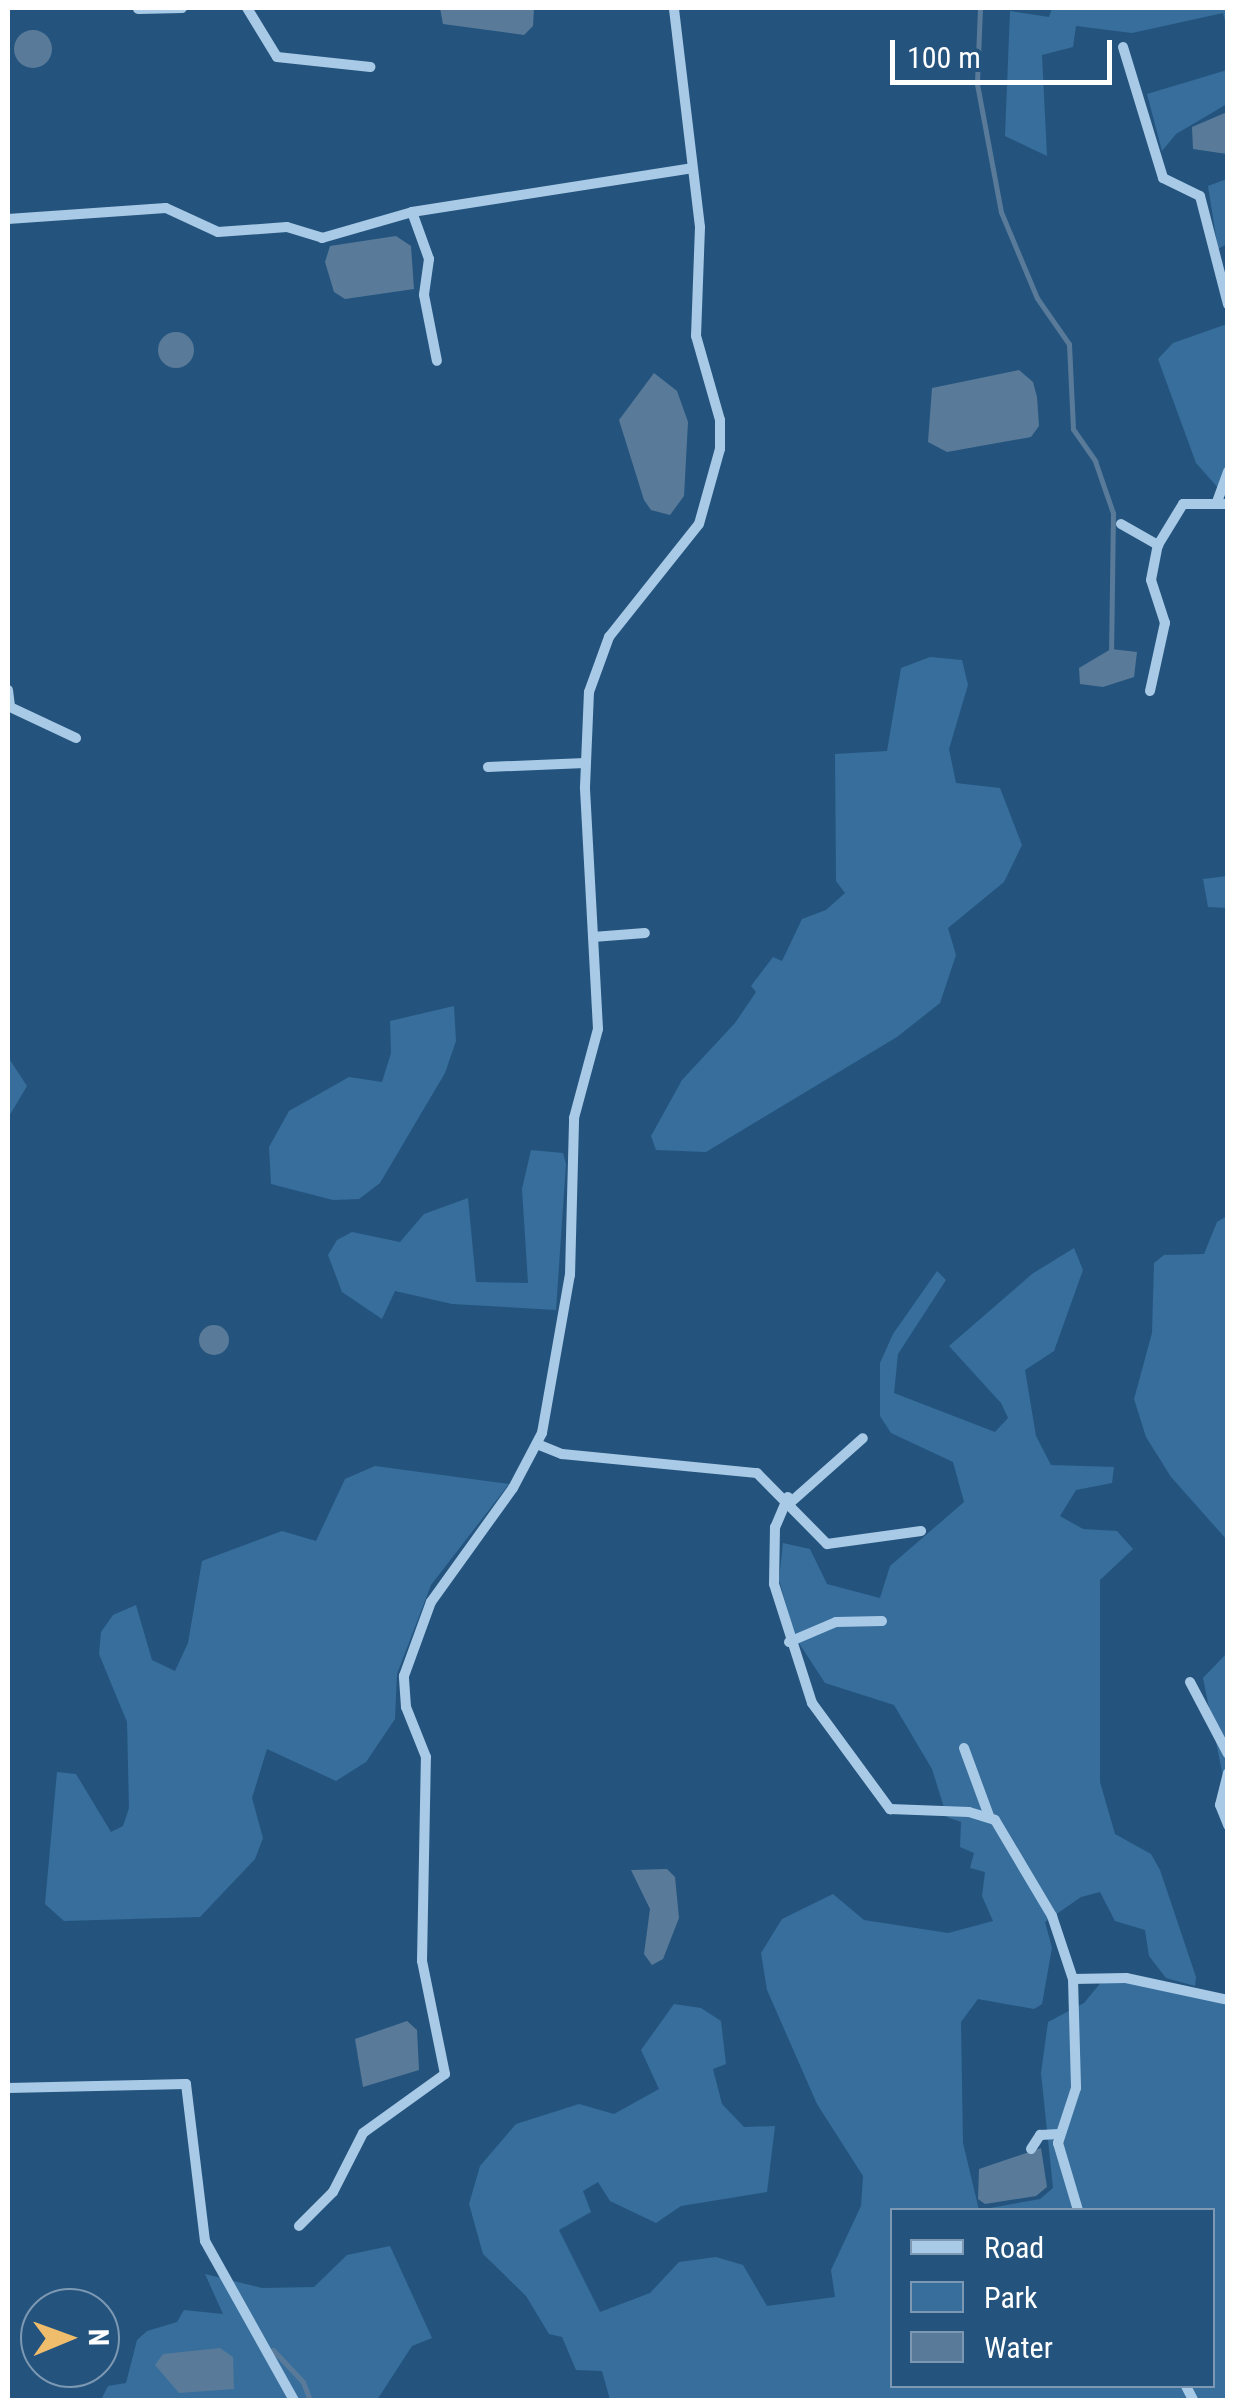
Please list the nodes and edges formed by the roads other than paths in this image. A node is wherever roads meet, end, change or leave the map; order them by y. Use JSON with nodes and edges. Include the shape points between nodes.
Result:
{"nodes":[{"id":1,"x":182,"y":8,"type":"edge"},
{"id":2,"x":247,"y":8,"type":"edge"},
{"id":3,"x":674,"y":8,"type":"edge"},
{"id":4,"x":138,"y":9,"type":"edge"},
{"id":5,"x":1124,"y":47,"type":"dead end"},
{"id":6,"x":370,"y":67,"type":"dead end"},
{"id":7,"x":692,"y":168,"type":"junction"},
{"id":8,"x":412,"y":212,"type":"junction"},
{"id":9,"x":8,"y":219,"type":"edge"},
{"id":10,"x":1228,"y":304,"type":"edge"},
{"id":11,"x":437,"y":361,"type":"dead end"},
{"id":12,"x":1228,"y":471,"type":"edge"},
{"id":13,"x":1222,"y":503,"type":"edge"},
{"id":14,"x":1121,"y":524,"type":"dead end"},
{"id":15,"x":1158,"y":544,"type":"junction"},
{"id":16,"x":8,"y":690,"type":"edge"},
{"id":17,"x":1150,"y":691,"type":"dead end"},
{"id":18,"x":76,"y":738,"type":"dead end"},
{"id":19,"x":585,"y":763,"type":"junction"},
{"id":20,"x":488,"y":767,"type":"dead end"},
{"id":21,"x":645,"y":933,"type":"dead end"},
{"id":22,"x":593,"y":937,"type":"junction"},
{"id":23,"x":862,"y":1438,"type":"dead end"},
{"id":24,"x":537,"y":1444,"type":"junction"},
{"id":25,"x":789,"y":1500,"type":"junction"},
{"id":26,"x":921,"y":1530,"type":"dead end"},
{"id":27,"x":882,"y":1621,"type":"dead end"},
{"id":28,"x":789,"y":1642,"type":"junction"},
{"id":29,"x":1190,"y":1682,"type":"dead end"},
{"id":30,"x":964,"y":1748,"type":"dead end"},
{"id":31,"x":1228,"y":1754,"type":"edge"},
{"id":32,"x":1228,"y":1773,"type":"edge"},
{"id":33,"x":989,"y":1816,"type":"junction"},
{"id":34,"x":1228,"y":1825,"type":"edge"},
{"id":35,"x":1072,"y":1979,"type":"junction"},
{"id":36,"x":1228,"y":2000,"type":"edge"},
{"id":37,"x":8,"y":2088,"type":"edge"},
{"id":38,"x":1058,"y":2134,"type":"junction"},
{"id":39,"x":1030,"y":2149,"type":"dead end"},
{"id":40,"x":1077,"y":2208,"type":"edge"},
{"id":41,"x":299,"y":2226,"type":"dead end"},
{"id":42,"x":294,"y":2400,"type":"edge"}],
"edges":[{"from":1,"to":4,"type":"street"},
{"from":2,"to":6,"type":"street","via":[[277,57]]},
{"from":3,"to":7,"type":"street"},
{"from":5,"to":10,"type":"street","via":[[1163,178],[1200,196]]},
{"from":7,"to":8,"type":"street"},
{"from":7,"to":19,"type":"street","via":[[702,250],[696,336],[720,420],[720,450],[708,504],[690,539],[618,625],[594,665]]},
{"from":8,"to":9,"type":"street","via":[[322,238],[288,227],[218,232],[166,208]]},
{"from":8,"to":11,"type":"street","via":[[428,259],[424,294]]},
{"from":12,"to":13,"type":"street"},
{"from":13,"to":15,"type":"street","via":[[1183,504]]},
{"from":14,"to":15,"type":"street"},
{"from":15,"to":17,"type":"street","via":[[1151,580],[1166,624]]},
{"from":16,"to":18,"type":"street","via":[[10,707]]},
{"from":19,"to":20,"type":"street"},
{"from":19,"to":22,"type":"street"},
{"from":21,"to":22,"type":"street"},
{"from":22,"to":24,"type":"street","via":[[598,1029],[574,1118],[570,1275]]},
{"from":23,"to":25,"type":"street"},
{"from":24,"to":25,"type":"street","via":[[562,1454],[758,1472]]},
{"from":24,"to":41,"type":"street","via":[[431,1602],[404,1676],[406,1707],[426,1757],[422,1961],[445,2074],[363,2134],[333,2192]]},
{"from":25,"to":26,"type":"street","via":[[811,1534],[827,1544]]},
{"from":25,"to":28,"type":"street","via":[[772,1560]]},
{"from":27,"to":28,"type":"street","via":[[836,1622]]},
{"from":28,"to":33,"type":"street","via":[[812,1703],[884,1804],[903,1814]]},
{"from":29,"to":31,"type":"street"},
{"from":30,"to":33,"type":"street"},
{"from":32,"to":34,"type":"street","via":[[1220,1805]]},
{"from":33,"to":35,"type":"street","via":[[1027,1866]]},
{"from":35,"to":36,"type":"street","via":[[1126,1978]]},
{"from":35,"to":38,"type":"street","via":[[1076,2088]]},
{"from":37,"to":42,"type":"street","via":[[186,2084],[204,2241]]},
{"from":38,"to":39,"type":"street","via":[[1040,2135]]},
{"from":38,"to":40,"type":"street"}]}
